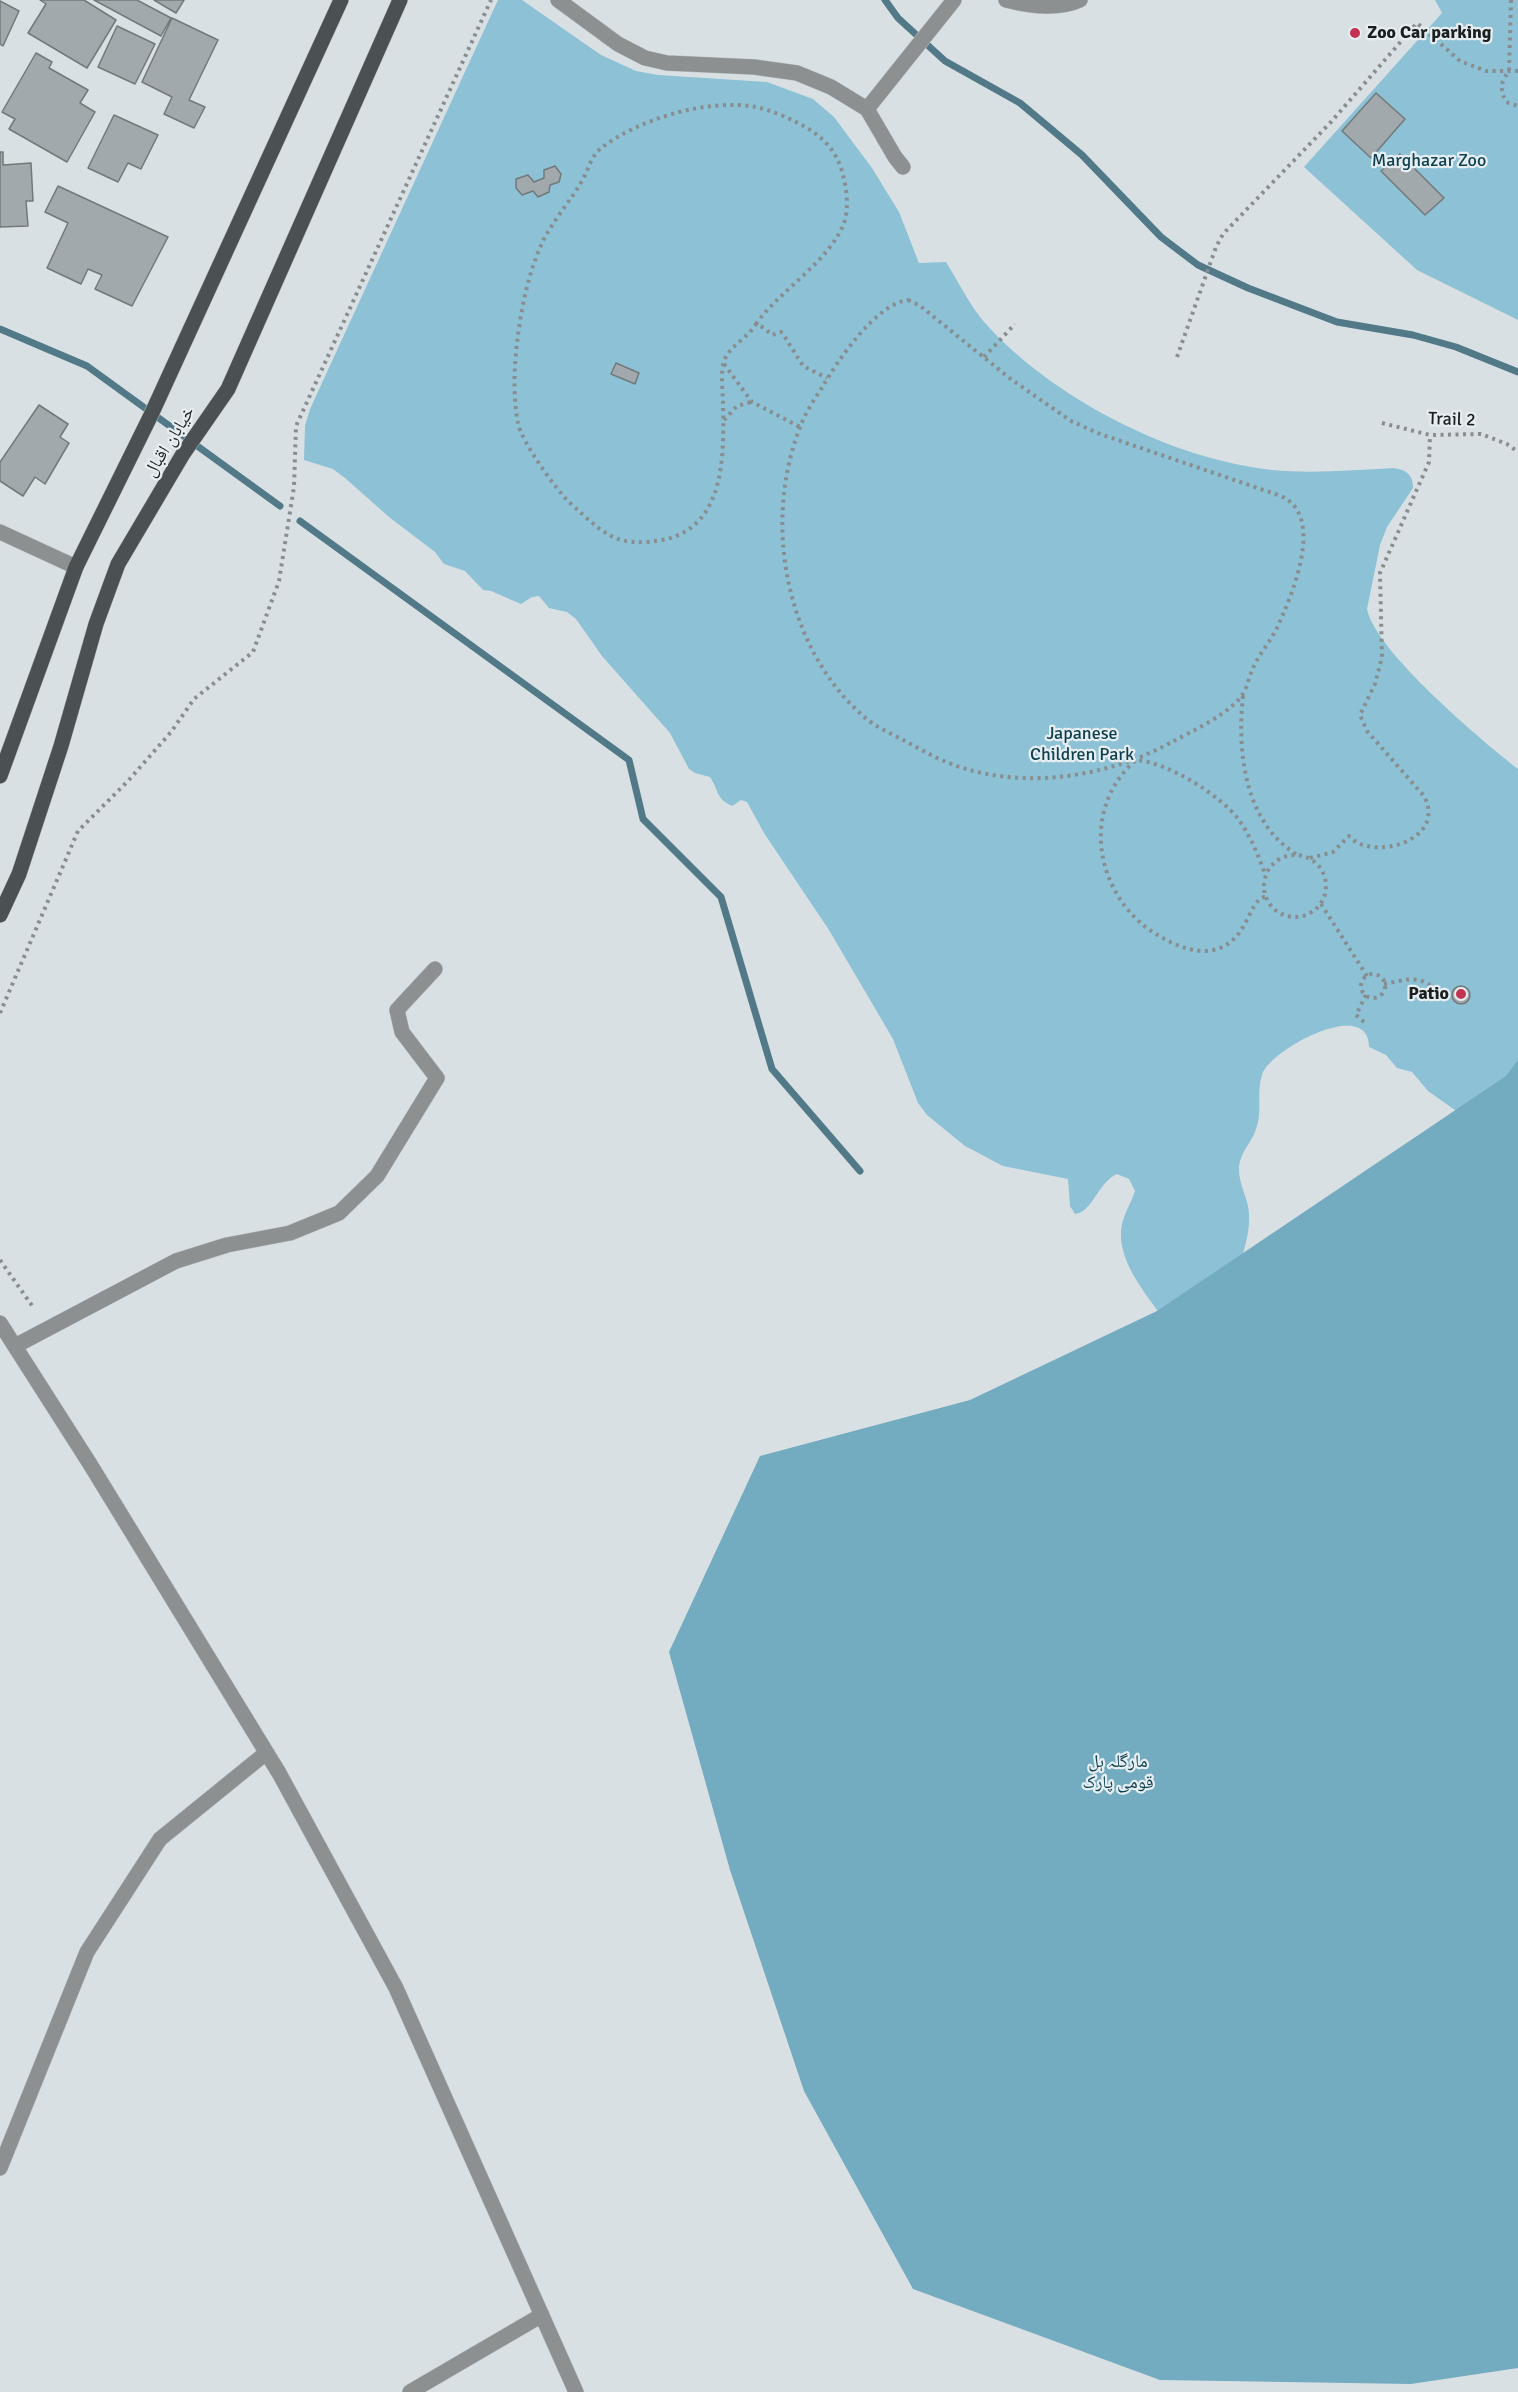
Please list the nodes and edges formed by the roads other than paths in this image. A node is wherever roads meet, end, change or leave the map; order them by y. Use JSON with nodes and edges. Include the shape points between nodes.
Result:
{"nodes":[{"id":1,"x":341,"y":0,"type":"edge"},
{"id":2,"x":400,"y":0,"type":"edge"},
{"id":3,"x":558,"y":0,"type":"edge"},
{"id":4,"x":954,"y":0,"type":"edge"},
{"id":5,"x":1006,"y":0,"type":"edge"},
{"id":6,"x":1080,"y":0,"type":"edge"},
{"id":7,"x":867,"y":109,"type":"junction"},
{"id":8,"x":903,"y":167,"type":"dead end"},
{"id":9,"x":0,"y":532,"type":"edge"},
{"id":10,"x":76,"y":567,"type":"junction"},
{"id":11,"x":0,"y":776,"type":"edge"},
{"id":12,"x":0,"y":915,"type":"edge"},
{"id":13,"x":435,"y":969,"type":"dead end"},
{"id":14,"x":0,"y":1323,"type":"edge"},
{"id":15,"x":15,"y":1346,"type":"junction"},
{"id":16,"x":266,"y":1753,"type":"junction"},
{"id":17,"x":0,"y":2168,"type":"edge"},
{"id":18,"x":542,"y":2315,"type":"junction"},
{"id":19,"x":410,"y":2392,"type":"edge"},
{"id":20,"x":576,"y":2392,"type":"edge"}],
"edges":[{"from":1,"to":10,"type":"main road","name":"خیابان اقبال","via":[[151,416]]},
{"from":2,"to":12,"type":"main road","name":"خیابان اقبال","via":[[228,389],[183,454],[117,564],[19,874]]},
{"from":3,"to":7,"type":"street","via":[[618,44],[645,58],[797,73],[831,87]]},
{"from":4,"to":7,"type":"street"},
{"from":5,"to":6,"type":"street","via":[[1047,6]]},
{"from":7,"to":8,"type":"street"},
{"from":9,"to":10,"type":"street"},
{"from":10,"to":11,"type":"main road","name":"خیابان اقبال"},
{"from":13,"to":15,"type":"street","via":[[397,1010],[402,1032],[436,1078],[377,1176],[339,1213],[290,1233],[227,1245],[176,1262]]},
{"from":14,"to":15,"type":"street"},
{"from":15,"to":16,"type":"street"},
{"from":16,"to":17,"type":"street","via":[[160,1839],[87,1952]]},
{"from":16,"to":18,"type":"street","via":[[396,1988]]},
{"from":18,"to":19,"type":"street"},
{"from":18,"to":20,"type":"street"}]}
